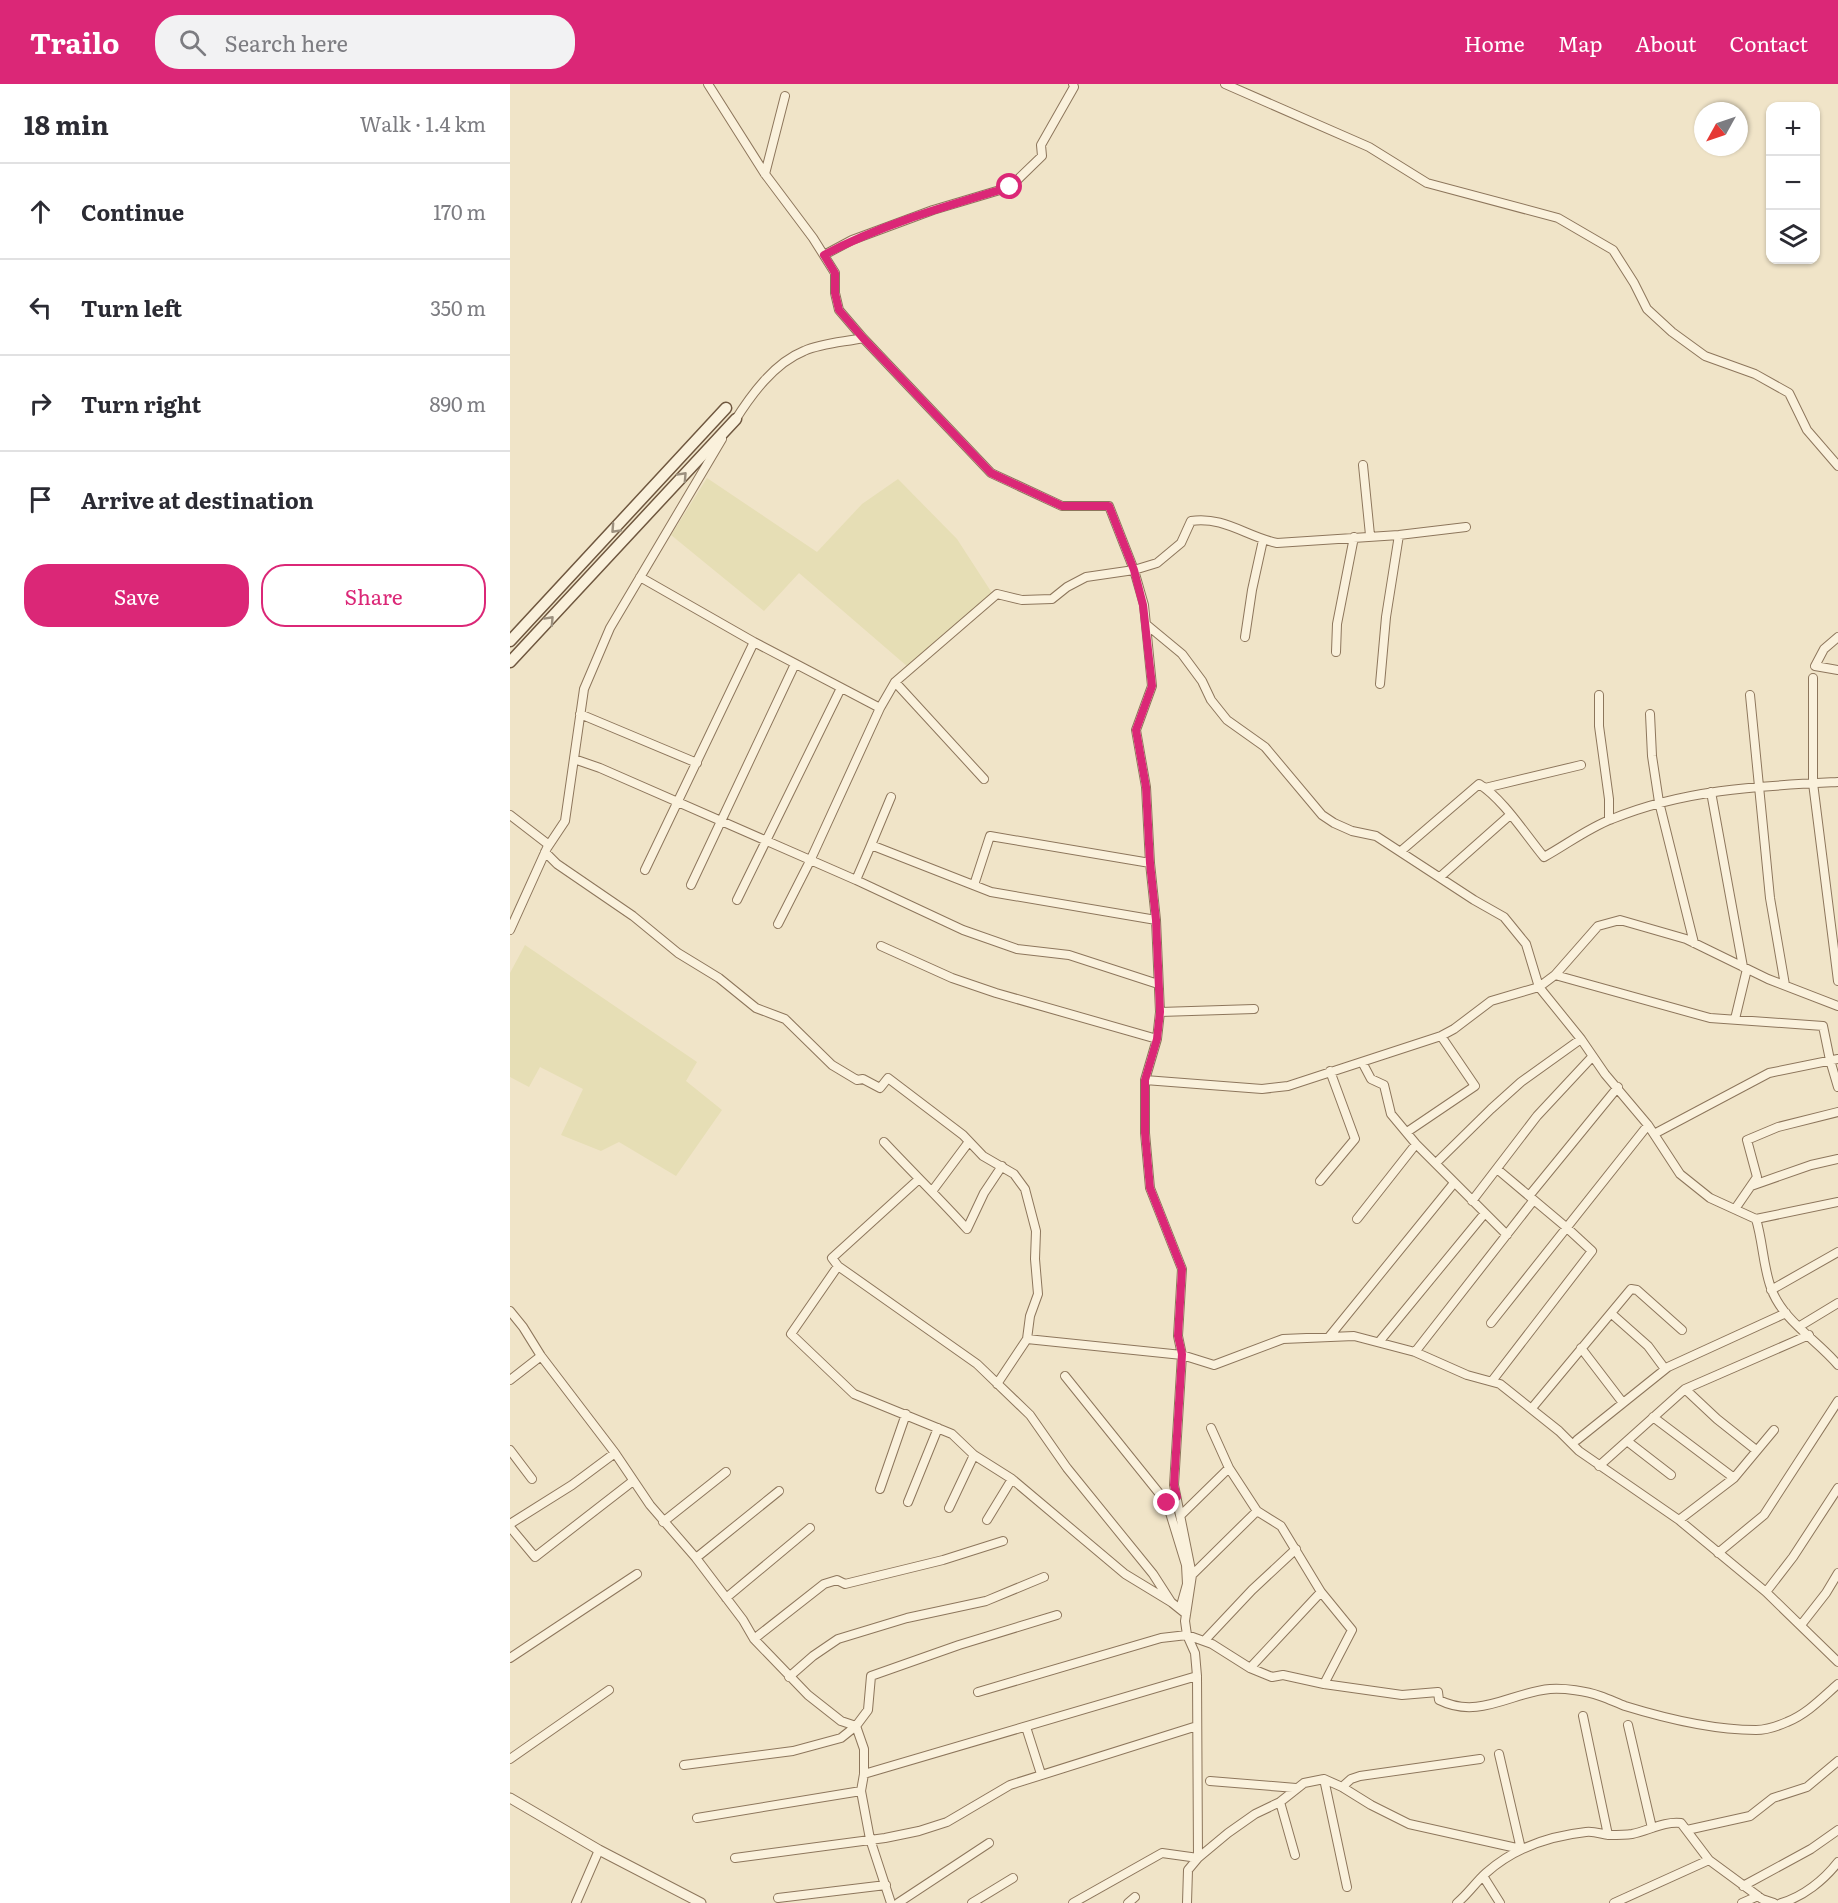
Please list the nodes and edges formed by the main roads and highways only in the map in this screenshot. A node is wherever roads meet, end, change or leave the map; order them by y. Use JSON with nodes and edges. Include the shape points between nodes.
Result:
{"nodes":[{"id":1,"x":726,"y":408,"type":"dead end"},
{"id":2,"x":736,"y":418,"type":"road end"},
{"id":3,"x":510,"y":641,"type":"edge"},
{"id":4,"x":510,"y":662,"type":"edge"}],
"edges":[{"from":1,"to":3,"type":"main road","one_way":true},
{"from":4,"to":2,"type":"main road","one_way":true}]}
